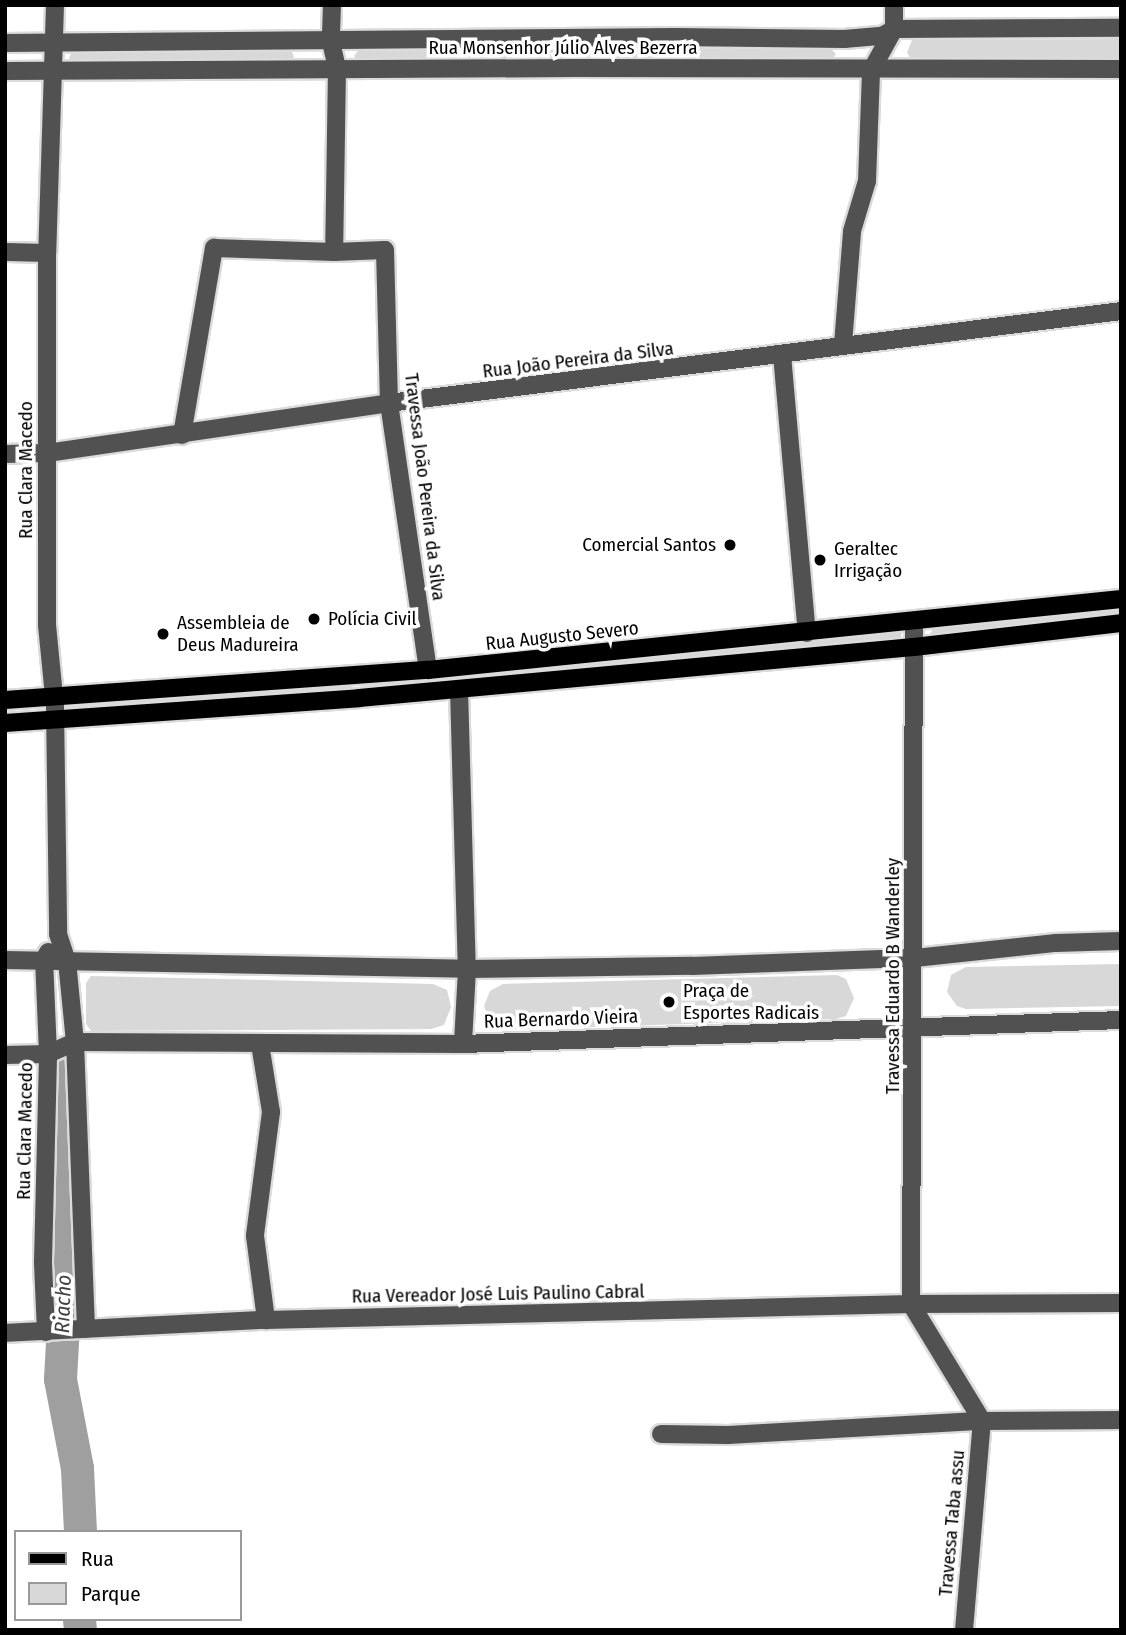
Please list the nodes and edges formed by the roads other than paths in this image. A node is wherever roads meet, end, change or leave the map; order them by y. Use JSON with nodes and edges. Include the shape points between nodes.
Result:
{"nodes":[{"id":1,"x":55,"y":5,"type":"edge"},
{"id":2,"x":332,"y":5,"type":"edge"},
{"id":3,"x":894,"y":5,"type":"edge"},
{"id":4,"x":1121,"y":28,"type":"edge"},
{"id":5,"x":894,"y":29,"type":"junction"},
{"id":6,"x":331,"y":42,"type":"junction"},
{"id":7,"x":5,"y":43,"type":"edge"},
{"id":8,"x":55,"y":43,"type":"junction"},
{"id":9,"x":337,"y":69,"type":"junction"},
{"id":10,"x":1121,"y":69,"type":"edge"},
{"id":11,"x":5,"y":71,"type":"edge"},
{"id":12,"x":55,"y":71,"type":"junction"},
{"id":13,"x":871,"y":71,"type":"junction"},
{"id":14,"x":334,"y":252,"type":"junction"},
{"id":15,"x":5,"y":253,"type":"edge"},
{"id":16,"x":47,"y":253,"type":"junction"},
{"id":17,"x":1121,"y":311,"type":"edge"},
{"id":18,"x":843,"y":344,"type":"junction"},
{"id":19,"x":782,"y":355,"type":"junction"},
{"id":20,"x":389,"y":403,"type":"junction"},
{"id":21,"x":182,"y":435,"type":"junction"},
{"id":22,"x":44,"y":453,"type":"junction"},
{"id":23,"x":5,"y":454,"type":"edge"},
{"id":24,"x":1121,"y":599,"type":"edge"},
{"id":25,"x":914,"y":622,"type":"junction"},
{"id":26,"x":1121,"y":623,"type":"edge"},
{"id":27,"x":807,"y":633,"type":"junction"},
{"id":28,"x":915,"y":647,"type":"junction"},
{"id":29,"x":428,"y":670,"type":"junction"},
{"id":30,"x":357,"y":676,"type":"junction"},
{"id":31,"x":459,"y":689,"type":"junction"},
{"id":32,"x":54,"y":698,"type":"junction"},
{"id":33,"x":359,"y":698,"type":"junction"},
{"id":34,"x":5,"y":700,"type":"edge"},
{"id":35,"x":55,"y":720,"type":"junction"},
{"id":36,"x":5,"y":723,"type":"edge"},
{"id":37,"x":58,"y":933,"type":"junction"},
{"id":38,"x":1121,"y":941,"type":"edge"},
{"id":39,"x":915,"y":958,"type":"junction"},
{"id":40,"x":5,"y":960,"type":"edge"},
{"id":41,"x":44,"y":960,"type":"junction"},
{"id":42,"x":67,"y":961,"type":"junction"},
{"id":43,"x":467,"y":969,"type":"junction"},
{"id":44,"x":1121,"y":1020,"type":"edge"},
{"id":45,"x":914,"y":1026,"type":"junction"},
{"id":46,"x":75,"y":1042,"type":"junction"},
{"id":47,"x":260,"y":1044,"type":"junction"},
{"id":48,"x":463,"y":1044,"type":"junction"},
{"id":49,"x":5,"y":1055,"type":"edge"},
{"id":50,"x":48,"y":1055,"type":"junction"},
{"id":51,"x":1121,"y":1303,"type":"edge"},
{"id":52,"x":912,"y":1304,"type":"junction"},
{"id":53,"x":266,"y":1320,"type":"junction"},
{"id":54,"x":86,"y":1329,"type":"junction"},
{"id":55,"x":46,"y":1332,"type":"junction"},
{"id":56,"x":5,"y":1333,"type":"edge"},
{"id":57,"x":1121,"y":1420,"type":"edge"},
{"id":58,"x":982,"y":1421,"type":"junction"},
{"id":59,"x":661,"y":1434,"type":"dead end"},
{"id":60,"x":964,"y":1630,"type":"edge"}],
"edges":[{"from":1,"to":8,"type":"street","name":"Rua Clara Macedo"},
{"from":2,"to":6,"type":"street"},
{"from":3,"to":5,"type":"street"},
{"from":4,"to":5,"type":"street","name":"Rua Monsenhor Júlio Alves Bezerra"},
{"from":5,"to":6,"type":"street","name":"Rua Monsenhor Júlio Alves Bezerra","via":[[882,36],[844,39]]},
{"from":5,"to":13,"type":"street"},
{"from":6,"to":8,"type":"street","name":"Rua Monsenhor Júlio Alves Bezerra"},
{"from":6,"to":9,"type":"street"},
{"from":7,"to":8,"type":"street","name":"Rua Monsenhor Júlio Alves Bezerra"},
{"from":8,"to":12,"type":"street","name":"Rua Clara Macedo"},
{"from":9,"to":12,"type":"street","name":"Rua Monsenhor Júlio Alves Bezerra"},
{"from":9,"to":13,"type":"street","name":"Rua Monsenhor Júlio Alves Bezerra"},
{"from":9,"to":14,"type":"street"},
{"from":10,"to":13,"type":"street","name":"Rua Monsenhor Júlio Alves Bezerra"},
{"from":11,"to":12,"type":"street","name":"Rua Monsenhor Júlio Alves Bezerra"},
{"from":12,"to":16,"type":"street","name":"Rua Clara Macedo"},
{"from":13,"to":18,"type":"street","via":[[867,181],[852,231]]},
{"from":14,"to":20,"type":"street","name":"Travessa João Pereira da Silva","via":[[385,250]]},
{"from":14,"to":21,"type":"street","name":"Travessa João Pereira da Silva","via":[[214,248]]},
{"from":15,"to":16,"type":"street"},
{"from":16,"to":22,"type":"street","name":"Rua Clara Macedo"},
{"from":17,"to":18,"type":"street","name":"Rua João Pereira da Silva"},
{"from":18,"to":19,"type":"street","name":"Rua João Pereira da Silva"},
{"from":19,"to":20,"type":"street","name":"Rua João Pereira da Silva"},
{"from":19,"to":27,"type":"street"},
{"from":20,"to":21,"type":"street","name":"Rua João Pereira da Silva"},
{"from":20,"to":29,"type":"street","name":"Travessa João Pereira da Silva"},
{"from":21,"to":22,"type":"street","name":"Rua João Pereira da Silva"},
{"from":22,"to":23,"type":"street","name":"Rua João Pereira da Silva"},
{"from":22,"to":32,"type":"street","name":"Rua Clara Macedo","via":[[47,625]]},
{"from":24,"to":25,"type":"main road","name":"Rua Augusto Severo"},
{"from":25,"to":27,"type":"main road","name":"Rua Augusto Severo"},
{"from":25,"to":28,"type":"street","name":"Travessa Eduardo B Wanderley"},
{"from":26,"to":28,"type":"main road"},
{"from":27,"to":29,"type":"main road","name":"Rua Augusto Severo"},
{"from":28,"to":31,"type":"main road"},
{"from":28,"to":39,"type":"street","name":"Travessa Eduardo B Wanderley"},
{"from":29,"to":30,"type":"main road","name":"Rua Augusto Severo"},
{"from":30,"to":32,"type":"main road","name":"Rua Augusto Severo"},
{"from":30,"to":33,"type":"main road"},
{"from":31,"to":33,"type":"main road"},
{"from":31,"to":43,"type":"street"},
{"from":32,"to":34,"type":"main road","name":"Rua Augusto Severo"},
{"from":32,"to":35,"type":"street","name":"Rua Clara Macedo"},
{"from":33,"to":35,"type":"main road"},
{"from":35,"to":36,"type":"main road"},
{"from":35,"to":37,"type":"street","name":"Rua Clara Macedo"},
{"from":37,"to":41,"type":"street","name":"Rua Clara Macedo"},
{"from":37,"to":42,"type":"street","name":"Rua Clara Macedo"},
{"from":38,"to":39,"type":"street"},
{"from":39,"to":43,"type":"street"},
{"from":39,"to":45,"type":"street","name":"Travessa Eduardo B Wanderley"},
{"from":40,"to":41,"type":"street"},
{"from":41,"to":42,"type":"street"},
{"from":41,"to":50,"type":"street","name":"Rua Clara Macedo"},
{"from":42,"to":43,"type":"street"},
{"from":42,"to":46,"type":"street","name":"Rua Clara Macedo"},
{"from":43,"to":48,"type":"street"},
{"from":44,"to":45,"type":"street","name":"Rua Bernardo Vieira"},
{"from":45,"to":48,"type":"street","name":"Rua Bernardo Vieira"},
{"from":45,"to":52,"type":"street","name":"Travessa Eduardo B Wanderley"},
{"from":46,"to":47,"type":"street","name":"Rua Bernardo Vieira"},
{"from":46,"to":50,"type":"street","name":"Rua Bernardo Vieira"},
{"from":46,"to":54,"type":"street","name":"Rua Clara Macedo"},
{"from":47,"to":48,"type":"street","name":"Rua Bernardo Vieira"},
{"from":47,"to":53,"type":"street","via":[[271,1112],[255,1236]]},
{"from":49,"to":50,"type":"street","name":"Rua Bernardo Vieira"},
{"from":50,"to":55,"type":"street","name":"Rua Clara Macedo","via":[[43,1262]]},
{"from":51,"to":52,"type":"street","name":"Rua Vereador José Luis Paulino Cabral"},
{"from":52,"to":53,"type":"street","name":"Rua Vereador José Luis Paulino Cabral"},
{"from":52,"to":58,"type":"street"},
{"from":53,"to":54,"type":"street","name":"Rua Vereador José Luis Paulino Cabral"},
{"from":54,"to":55,"type":"street","name":"Rua Vereador José Luis Paulino Cabral"},
{"from":55,"to":56,"type":"street","name":"Rua Vereador José Luis Paulino Cabral"},
{"from":57,"to":58,"type":"street"},
{"from":58,"to":59,"type":"street","via":[[728,1435]]},
{"from":58,"to":60,"type":"street","name":"Travessa Taba assu"}]}
